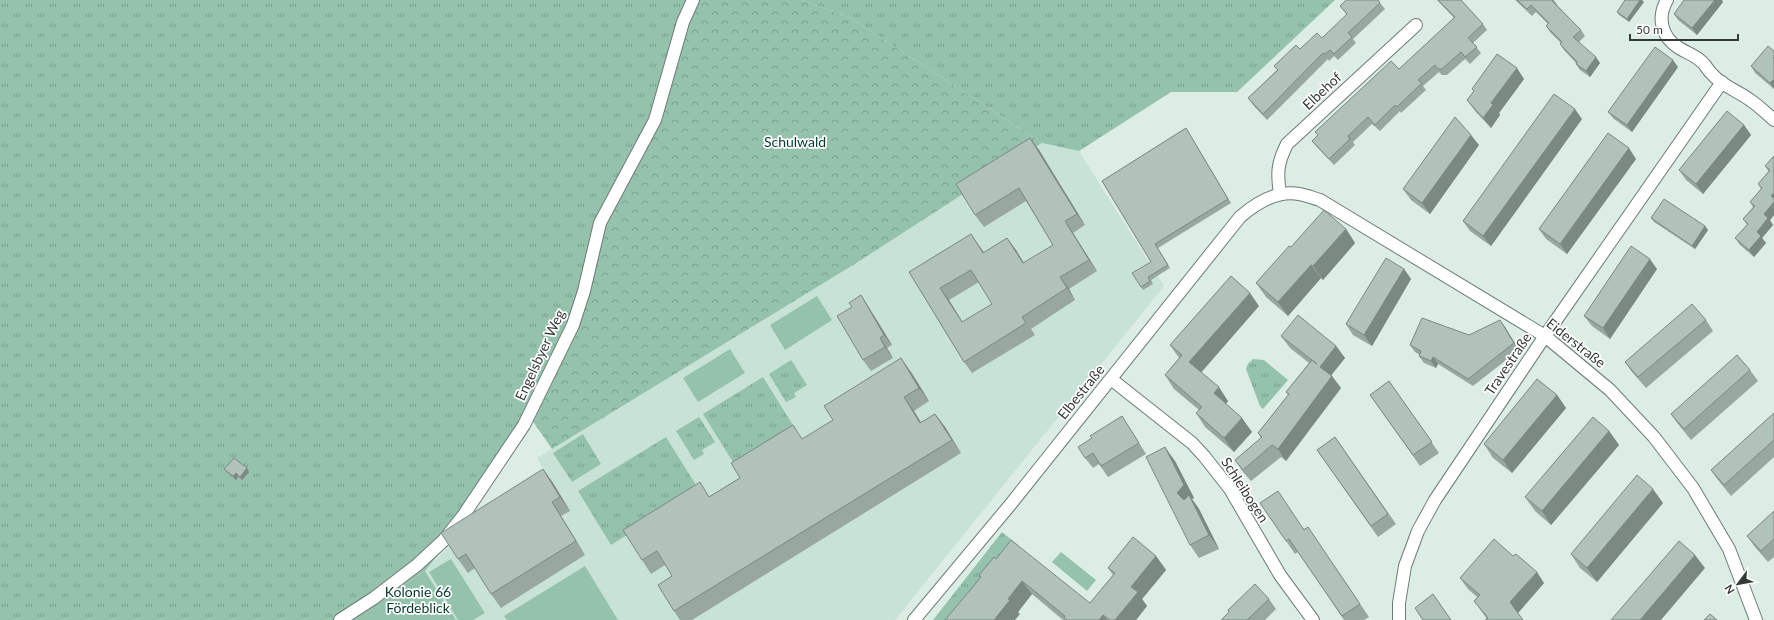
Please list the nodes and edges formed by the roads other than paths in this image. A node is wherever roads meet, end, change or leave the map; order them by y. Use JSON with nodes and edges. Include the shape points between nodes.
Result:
{"nodes":[{"id":1,"x":693,"y":0,"type":"edge"},
{"id":2,"x":1667,"y":0,"type":"edge"},
{"id":3,"x":1416,"y":25,"type":"dead end"},
{"id":4,"x":1722,"y":82,"type":"junction"},
{"id":5,"x":1774,"y":120,"type":"edge"},
{"id":6,"x":1280,"y":194,"type":"junction"},
{"id":7,"x":1545,"y":336,"type":"junction"},
{"id":8,"x":1111,"y":379,"type":"junction"},
{"id":9,"x":340,"y":620,"type":"edge"},
{"id":10,"x":914,"y":620,"type":"edge"},
{"id":11,"x":1313,"y":620,"type":"edge"},
{"id":12,"x":1398,"y":620,"type":"edge"},
{"id":13,"x":1756,"y":620,"type":"edge"}],
"edges":[{"from":1,"to":9,"type":"street","name":"Engelsbyer Weg","via":[[655,120],[600,222],[584,291],[573,325],[524,425],[463,516],[443,541],[374,598]]},
{"from":2,"to":4,"type":"street","via":[[1661,22],[1669,41],[1704,63],[1712,75]]},
{"from":3,"to":6,"type":"street","name":"Elbehof","via":[[1286,144],[1277,170]]},
{"from":4,"to":5,"type":"street"},
{"from":4,"to":7,"type":"street","name":"Travestraße"},
{"from":6,"to":7,"type":"street","name":"Eiderstraße","via":[[1299,194],[1320,200]]},
{"from":6,"to":8,"type":"street","name":"Elbestraße","via":[[1254,205],[1240,217]]},
{"from":7,"to":12,"type":"street","name":"Travestraße","via":[[1435,500],[1418,531],[1405,566]]},
{"from":7,"to":13,"type":"street","name":"Eiderstraße","via":[[1610,390],[1676,464],[1729,549]]},
{"from":8,"to":10,"type":"street","name":"Elbestraße"},
{"from":8,"to":11,"type":"street","name":"Schleibogen","via":[[1188,440],[1204,456],[1230,489],[1280,575]]}]}
